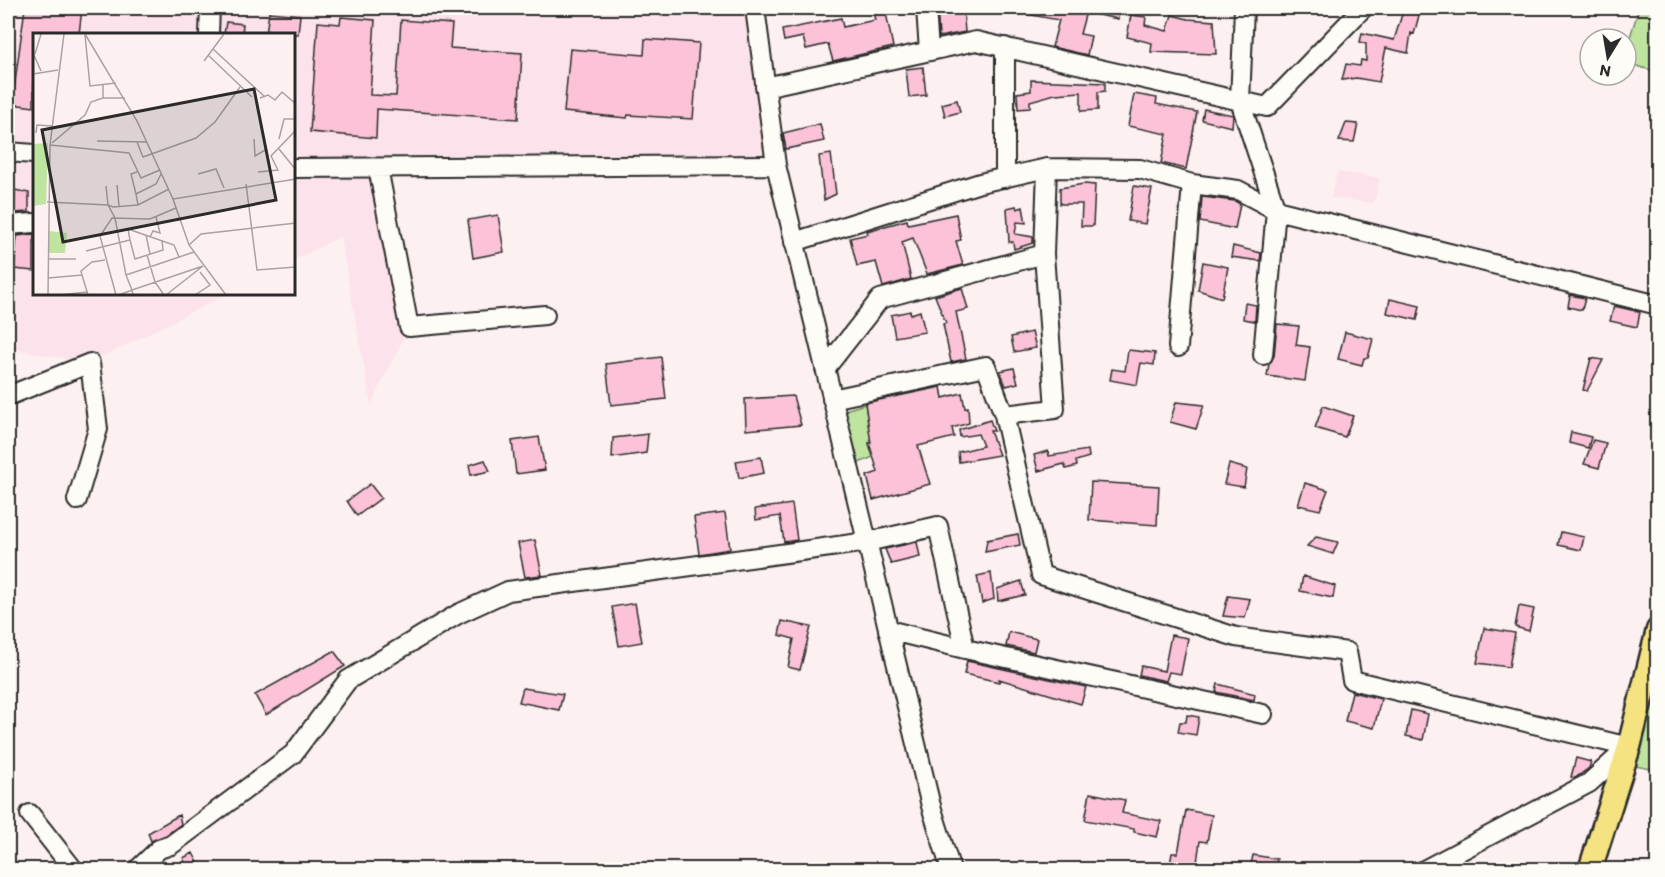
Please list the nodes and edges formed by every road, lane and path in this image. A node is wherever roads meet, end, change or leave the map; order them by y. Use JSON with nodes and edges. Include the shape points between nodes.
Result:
{"nodes":[{"id":1,"x":210,"y":8,"type":"edge"},
{"id":2,"x":754,"y":8,"type":"edge"},
{"id":3,"x":926,"y":8,"type":"edge"},
{"id":4,"x":1244,"y":8,"type":"edge"},
{"id":5,"x":1363,"y":8,"type":"edge"},
{"id":6,"x":209,"y":33,"type":"edge"},
{"id":7,"x":1005,"y":47,"type":"junction"},
{"id":8,"x":929,"y":51,"type":"junction"},
{"id":9,"x":765,"y":87,"type":"junction"},
{"id":10,"x":1240,"y":100,"type":"junction"},
{"id":11,"x":8,"y":152,"type":"edge"},
{"id":12,"x":33,"y":154,"type":"edge"},
{"id":13,"x":776,"y":165,"type":"junction"},
{"id":14,"x":296,"y":168,"type":"edge"},
{"id":15,"x":378,"y":168,"type":"junction"},
{"id":16,"x":1047,"y":168,"type":"junction"},
{"id":17,"x":1005,"y":178,"type":"junction"},
{"id":18,"x":1192,"y":184,"type":"junction"},
{"id":19,"x":1276,"y":210,"type":"junction"},
{"id":20,"x":33,"y":223,"type":"edge"},
{"id":21,"x":8,"y":225,"type":"edge"},
{"id":22,"x":794,"y":242,"type":"junction"},
{"id":23,"x":1044,"y":254,"type":"junction"},
{"id":24,"x":1658,"y":305,"type":"edge"},
{"id":25,"x":545,"y":315,"type":"dead end"},
{"id":26,"x":1178,"y":347,"type":"dead end"},
{"id":27,"x":1263,"y":355,"type":"dead end"},
{"id":28,"x":825,"y":369,"type":"junction"},
{"id":29,"x":8,"y":396,"type":"edge"},
{"id":30,"x":832,"y":399,"type":"junction"},
{"id":31,"x":1004,"y":415,"type":"junction"},
{"id":32,"x":77,"y":500,"type":"dead end"},
{"id":33,"x":867,"y":542,"type":"junction"},
{"id":34,"x":888,"y":630,"type":"junction"},
{"id":35,"x":1658,"y":630,"type":"edge"},
{"id":36,"x":965,"y":649,"type":"junction"},
{"id":37,"x":1263,"y":714,"type":"dead end"},
{"id":38,"x":1629,"y":747,"type":"junction"},
{"id":39,"x":30,"y":814,"type":"dead end"},
{"id":40,"x":74,"y":870,"type":"edge"},
{"id":41,"x":137,"y":870,"type":"edge"},
{"id":42,"x":951,"y":870,"type":"edge"},
{"id":43,"x":1424,"y":870,"type":"edge"},
{"id":44,"x":1590,"y":870,"type":"edge"}],
"edges":[{"from":1,"to":6,"type":"street"},
{"from":2,"to":9,"type":"street"},
{"from":3,"to":8,"type":"street"},
{"from":4,"to":10,"type":"street"},
{"from":5,"to":10,"type":"street","via":[[1267,107]]},
{"from":7,"to":8,"type":"street","via":[[976,41]]},
{"from":7,"to":10,"type":"street"},
{"from":7,"to":17,"type":"street"},
{"from":8,"to":9,"type":"street"},
{"from":9,"to":13,"type":"street"},
{"from":10,"to":19,"type":"street"},
{"from":11,"to":12,"type":"street"},
{"from":13,"to":15,"type":"street"},
{"from":13,"to":22,"type":"street"},
{"from":14,"to":15,"type":"street"},
{"from":15,"to":25,"type":"street","via":[[409,327]]},
{"from":16,"to":17,"type":"street"},
{"from":16,"to":18,"type":"street","via":[[1140,169]]},
{"from":16,"to":23,"type":"street"},
{"from":17,"to":22,"type":"street"},
{"from":18,"to":19,"type":"street","via":[[1238,190]]},
{"from":18,"to":26,"type":"street"},
{"from":19,"to":24,"type":"street"},
{"from":19,"to":27,"type":"street"},
{"from":20,"to":21,"type":"street"},
{"from":22,"to":28,"type":"street"},
{"from":23,"to":28,"type":"street","via":[[880,299]]},
{"from":23,"to":31,"type":"street","via":[[1055,409]]},
{"from":28,"to":30,"type":"street"},
{"from":29,"to":32,"type":"street","via":[[90,363],[98,429]]},
{"from":30,"to":31,"type":"street","via":[[986,366]]},
{"from":30,"to":33,"type":"street"},
{"from":31,"to":38,"type":"street","via":[[1041,575],[1236,637],[1347,652],[1352,680]]},
{"from":33,"to":34,"type":"street"},
{"from":33,"to":36,"type":"street","via":[[938,526]]},
{"from":33,"to":41,"type":"street","via":[[508,591],[458,614],[348,680],[293,754],[171,845],[159,849]]},
{"from":34,"to":36,"type":"street"},
{"from":34,"to":42,"type":"street","via":[[931,806]]},
{"from":35,"to":38,"type":"main road"},
{"from":36,"to":37,"type":"street"},
{"from":38,"to":43,"type":"street","via":[[1589,783]]},
{"from":38,"to":44,"type":"main road"},
{"from":39,"to":40,"type":"street"}]}
